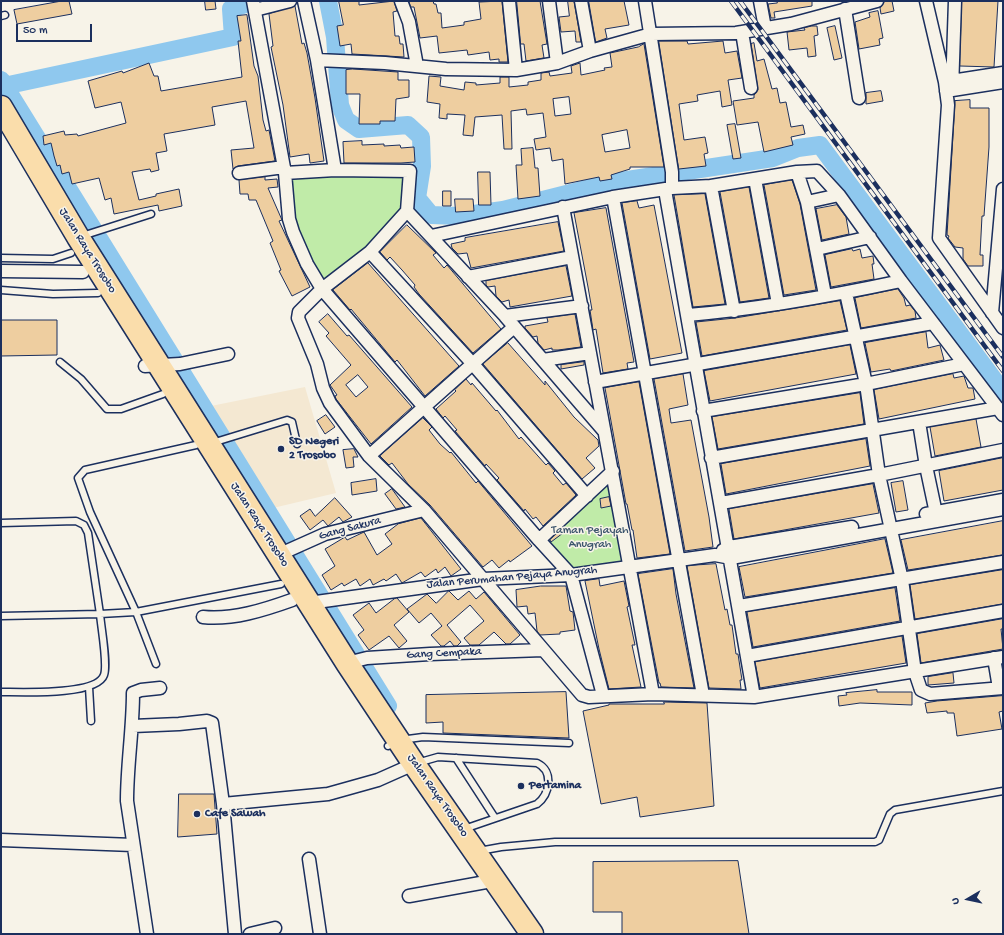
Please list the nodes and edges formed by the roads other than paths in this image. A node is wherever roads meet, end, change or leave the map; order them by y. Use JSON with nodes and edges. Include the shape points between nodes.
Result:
{"nodes":[{"id":1,"x":290,"y":1,"type":"edge"},
{"id":2,"x":304,"y":1,"type":"edge"},
{"id":3,"x":401,"y":1,"type":"edge"},
{"id":4,"x":509,"y":1,"type":"edge"},
{"id":5,"x":549,"y":1,"type":"edge"},
{"id":6,"x":581,"y":1,"type":"edge"},
{"id":7,"x":645,"y":1,"type":"edge"},
{"id":8,"x":760,"y":1,"type":"edge"},
{"id":9,"x":877,"y":1,"type":"edge"},
{"id":10,"x":926,"y":1,"type":"edge"},
{"id":11,"x":955,"y":1,"type":"edge"},
{"id":12,"x":254,"y":6,"type":"edge"},
{"id":13,"x":845,"y":9,"type":"junction"},
{"id":14,"x":765,"y":28,"type":"junction"},
{"id":15,"x":742,"y":32,"type":"junction"},
{"id":16,"x":651,"y":34,"type":"junction"},
{"id":17,"x":590,"y":51,"type":"junction"},
{"id":18,"x":320,"y":60,"type":"junction"},
{"id":19,"x":557,"y":63,"type":"junction"},
{"id":20,"x":417,"y":66,"type":"junction"},
{"id":21,"x":516,"y":70,"type":"junction"},
{"id":22,"x":1003,"y":73,"type":"edge"},
{"id":23,"x":1003,"y":82,"type":"edge"},
{"id":24,"x":949,"y":86,"type":"junction"},
{"id":25,"x":751,"y":88,"type":"dead end"},
{"id":26,"x":859,"y":98,"type":"dead end"},
{"id":27,"x":1,"y":107,"type":"edge"},
{"id":28,"x":1,"y":136,"type":"edge"},
{"id":29,"x":284,"y":170,"type":"junction"},
{"id":30,"x":335,"y":170,"type":"junction"},
{"id":31,"x":798,"y":172,"type":"junction"},
{"id":32,"x":239,"y":173,"type":"dead end"},
{"id":33,"x":756,"y":179,"type":"junction"},
{"id":34,"x":670,"y":182,"type":"junction"},
{"id":35,"x":711,"y":186,"type":"junction"},
{"id":36,"x":1003,"y":190,"type":"edge"},
{"id":37,"x":839,"y":195,"type":"junction"},
{"id":38,"x":613,"y":197,"type":"junction"},
{"id":39,"x":807,"y":202,"type":"junction"},
{"id":40,"x":563,"y":207,"type":"junction"},
{"id":41,"x":407,"y":211,"type":"junction"},
{"id":42,"x":151,"y":214,"type":"dead end"},
{"id":43,"x":431,"y":236,"type":"junction"},
{"id":44,"x":870,"y":236,"type":"junction"},
{"id":45,"x":83,"y":240,"type":"junction"},
{"id":46,"x":817,"y":249,"type":"junction"},
{"id":47,"x":370,"y":252,"type":"junction"},
{"id":48,"x":572,"y":257,"type":"junction"},
{"id":49,"x":1,"y":258,"type":"edge"},
{"id":50,"x":1,"y":271,"type":"edge"},
{"id":51,"x":83,"y":272,"type":"junction"},
{"id":52,"x":468,"y":277,"type":"junction"},
{"id":53,"x":901,"y":281,"type":"junction"},
{"id":54,"x":322,"y":289,"type":"junction"},
{"id":55,"x":1,"y":290,"type":"edge"},
{"id":56,"x":98,"y":293,"type":"junction"},
{"id":57,"x":846,"y":293,"type":"junction"},
{"id":58,"x":825,"y":295,"type":"junction"},
{"id":59,"x":778,"y":304,"type":"junction"},
{"id":60,"x":582,"y":306,"type":"junction"},
{"id":61,"x":734,"y":311,"type":"junction"},
{"id":62,"x":992,"y":313,"type":"junction"},
{"id":63,"x":688,"y":315,"type":"junction"},
{"id":64,"x":505,"y":316,"type":"junction"},
{"id":65,"x":933,"y":323,"type":"junction"},
{"id":66,"x":514,"y":328,"type":"junction"},
{"id":67,"x":1003,"y":328,"type":"edge"},
{"id":68,"x":856,"y":337,"type":"junction"},
{"id":69,"x":590,"y":353,"type":"junction"},
{"id":70,"x":228,"y":354,"type":"dead end"},
{"id":71,"x":543,"y":360,"type":"junction"},
{"id":72,"x":60,"y":362,"type":"dead end"},
{"id":73,"x":472,"y":363,"type":"junction"},
{"id":74,"x":697,"y":363,"type":"junction"},
{"id":75,"x":964,"y":364,"type":"junction"},
{"id":76,"x":162,"y":365,"type":"junction"},
{"id":77,"x":644,"y":373,"type":"junction"},
{"id":78,"x":595,"y":382,"type":"junction"},
{"id":79,"x":866,"y":384,"type":"junction"},
{"id":80,"x":163,"y":394,"type":"junction"},
{"id":81,"x":424,"y":406,"type":"junction"},
{"id":82,"x":704,"y":411,"type":"junction"},
{"id":83,"x":1001,"y":411,"type":"edge"},
{"id":84,"x":919,"y":422,"type":"junction"},
{"id":85,"x":872,"y":430,"type":"junction"},
{"id":86,"x":605,"y":432,"type":"junction"},
{"id":87,"x":212,"y":442,"type":"junction"},
{"id":88,"x":297,"y":444,"type":"dead end"},
{"id":89,"x":1003,"y":450,"type":"edge"},
{"id":90,"x":369,"y":456,"type":"junction"},
{"id":91,"x":712,"y":458,"type":"junction"},
{"id":92,"x":926,"y":466,"type":"junction"},
{"id":93,"x":613,"y":471,"type":"junction"},
{"id":94,"x":879,"y":475,"type":"junction"},
{"id":95,"x":587,"y":496,"type":"junction"},
{"id":96,"x":721,"y":503,"type":"junction"},
{"id":97,"x":1000,"y":505,"type":"edge"},
{"id":98,"x":424,"y":510,"type":"junction"},
{"id":99,"x":936,"y":515,"type":"junction"},
{"id":100,"x":1,"y":523,"type":"edge"},
{"id":101,"x":891,"y":524,"type":"junction"},
{"id":102,"x":539,"y":540,"type":"junction"},
{"id":103,"x":286,"y":551,"type":"junction"},
{"id":104,"x":730,"y":552,"type":"junction"},
{"id":105,"x":680,"y":559,"type":"junction"},
{"id":106,"x":1003,"y":562,"type":"edge"},
{"id":107,"x":630,"y":566,"type":"junction"},
{"id":108,"x":571,"y":575,"type":"junction"},
{"id":109,"x":483,"y":579,"type":"junction"},
{"id":110,"x":902,"y":580,"type":"junction"},
{"id":111,"x":305,"y":597,"type":"junction"},
{"id":112,"x":739,"y":606,"type":"junction"},
{"id":113,"x":1003,"y":611,"type":"edge"},
{"id":114,"x":136,"y":612,"type":"junction"},
{"id":115,"x":100,"y":614,"type":"junction"},
{"id":116,"x":1,"y":616,"type":"edge"},
{"id":117,"x":203,"y":617,"type":"dead end"},
{"id":118,"x":908,"y":628,"type":"junction"},
{"id":119,"x":543,"y":650,"type":"junction"},
{"id":120,"x":747,"y":656,"type":"junction"},
{"id":121,"x":998,"y":657,"type":"edge"},
{"id":122,"x":354,"y":661,"type":"junction"},
{"id":123,"x":156,"y":664,"type":"dead end"},
{"id":124,"x":915,"y":672,"type":"junction"},
{"id":125,"x":89,"y":687,"type":"junction"},
{"id":126,"x":160,"y":688,"type":"dead end"},
{"id":127,"x":1001,"y":688,"type":"edge"},
{"id":128,"x":1,"y":692,"type":"edge"},
{"id":129,"x":654,"y":694,"type":"junction"},
{"id":130,"x":603,"y":695,"type":"junction"},
{"id":131,"x":703,"y":695,"type":"junction"},
{"id":132,"x":754,"y":697,"type":"junction"},
{"id":133,"x":91,"y":721,"type":"dead end"},
{"id":134,"x":133,"y":726,"type":"junction"},
{"id":135,"x":403,"y":741,"type":"junction"},
{"id":136,"x":570,"y":743,"type":"dead end"},
{"id":137,"x":456,"y":758,"type":"junction"},
{"id":138,"x":414,"y":765,"type":"junction"},
{"id":139,"x":1003,"y":791,"type":"edge"},
{"id":140,"x":223,"y":804,"type":"junction"},
{"id":141,"x":495,"y":818,"type":"junction"},
{"id":142,"x":461,"y":830,"type":"junction"},
{"id":143,"x":1,"y":840,"type":"edge"},
{"id":144,"x":133,"y":845,"type":"junction"},
{"id":145,"x":476,"y":852,"type":"junction"},
{"id":146,"x":309,"y":859,"type":"dead end"},
{"id":147,"x":486,"y":882,"type":"junction"},
{"id":148,"x":409,"y":896,"type":"dead end"},
{"id":149,"x":276,"y":928,"type":"dead end"},
{"id":150,"x":147,"y":934,"type":"edge"},
{"id":151,"x":235,"y":934,"type":"edge"},
{"id":152,"x":250,"y":934,"type":"edge"},
{"id":153,"x":320,"y":934,"type":"edge"},
{"id":154,"x":519,"y":934,"type":"edge"},
{"id":155,"x":532,"y":934,"type":"edge"}],
"edges":[{"from":1,"to":12,"type":"street"},
{"from":2,"to":18,"type":"street"},
{"from":3,"to":20,"type":"street","via":[[409,22]]},
{"from":4,"to":21,"type":"street"},
{"from":5,"to":19,"type":"street"},
{"from":6,"to":17,"type":"street"},
{"from":7,"to":16,"type":"street"},
{"from":8,"to":14,"type":"street"},
{"from":9,"to":13,"type":"street"},
{"from":10,"to":24,"type":"street"},
{"from":11,"to":24,"type":"street"},
{"from":12,"to":29,"type":"street"},
{"from":13,"to":14,"type":"street","via":[[791,24]]},
{"from":13,"to":26,"type":"street"},
{"from":14,"to":15,"type":"street"},
{"from":15,"to":16,"type":"street"},
{"from":15,"to":25,"type":"street"},
{"from":16,"to":17,"type":"street"},
{"from":16,"to":34,"type":"street"},
{"from":17,"to":19,"type":"street"},
{"from":18,"to":20,"type":"street"},
{"from":18,"to":30,"type":"street"},
{"from":19,"to":21,"type":"street"},
{"from":20,"to":21,"type":"street"},
{"from":22,"to":24,"type":"street"},
{"from":23,"to":24,"type":"street"},
{"from":24,"to":62,"type":"street","via":[[940,238]]},
{"from":27,"to":45,"type":"highway","name":"Jalan Raya Trosobo"},
{"from":28,"to":45,"type":"highway","name":"Jalan Raya Trosobo"},
{"from":29,"to":30,"type":"street"},
{"from":29,"to":32,"type":"street"},
{"from":29,"to":54,"type":"street","via":[[289,219],[293,232]]},
{"from":30,"to":41,"type":"street","via":[[409,170]]},
{"from":31,"to":33,"type":"street"},
{"from":31,"to":37,"type":"street","via":[[817,171]]},
{"from":31,"to":39,"type":"street"},
{"from":33,"to":35,"type":"street"},
{"from":33,"to":59,"type":"street"},
{"from":34,"to":35,"type":"street"},
{"from":34,"to":38,"type":"street"},
{"from":34,"to":63,"type":"street"},
{"from":35,"to":61,"type":"street"},
{"from":36,"to":62,"type":"street"},
{"from":37,"to":39,"type":"street"},
{"from":37,"to":44,"type":"street"},
{"from":38,"to":40,"type":"street"},
{"from":38,"to":77,"type":"street"},
{"from":39,"to":46,"type":"street"},
{"from":40,"to":43,"type":"street"},
{"from":40,"to":48,"type":"street"},
{"from":41,"to":43,"type":"street"},
{"from":41,"to":47,"type":"street"},
{"from":42,"to":45,"type":"lane"},
{"from":43,"to":52,"type":"street"},
{"from":44,"to":46,"type":"street"},
{"from":44,"to":53,"type":"street"},
{"from":45,"to":49,"type":"lane","via":[[46,260]]},
{"from":45,"to":51,"type":"highway","name":"Jalan Raya Trosobo"},
{"from":45,"to":76,"type":"highway","name":"Jalan Raya Trosobo"},
{"from":46,"to":58,"type":"street"},
{"from":47,"to":54,"type":"street"},
{"from":47,"to":73,"type":"street"},
{"from":48,"to":52,"type":"street"},
{"from":48,"to":60,"type":"street"},
{"from":50,"to":51,"type":"street"},
{"from":51,"to":56,"type":"highway","name":"Jalan Raya Trosobo"},
{"from":52,"to":64,"type":"street"},
{"from":53,"to":57,"type":"street"},
{"from":53,"to":65,"type":"street"},
{"from":54,"to":81,"type":"street"},
{"from":54,"to":90,"type":"street","via":[[299,312],[298,318],[330,402]]},
{"from":55,"to":56,"type":"lane","via":[[53,294]]},
{"from":56,"to":76,"type":"highway","name":"Jalan Raya Trosobo"},
{"from":57,"to":58,"type":"street"},
{"from":57,"to":68,"type":"street"},
{"from":58,"to":59,"type":"street"},
{"from":59,"to":61,"type":"street"},
{"from":60,"to":64,"type":"street"},
{"from":60,"to":69,"type":"street"},
{"from":61,"to":63,"type":"street"},
{"from":62,"to":67,"type":"street"},
{"from":63,"to":74,"type":"street"},
{"from":64,"to":66,"type":"street"},
{"from":65,"to":68,"type":"street"},
{"from":65,"to":75,"type":"street"},
{"from":66,"to":71,"type":"street"},
{"from":66,"to":73,"type":"street"},
{"from":68,"to":74,"type":"street"},
{"from":68,"to":79,"type":"street"},
{"from":69,"to":71,"type":"street"},
{"from":69,"to":78,"type":"street"},
{"from":70,"to":76,"type":"street"},
{"from":71,"to":86,"type":"street"},
{"from":72,"to":80,"type":"lane","via":[[81,379],[107,409],[121,409]]},
{"from":73,"to":81,"type":"street"},
{"from":73,"to":95,"type":"street"},
{"from":74,"to":77,"type":"street"},
{"from":74,"to":82,"type":"street"},
{"from":75,"to":79,"type":"street"},
{"from":75,"to":83,"type":"street"},
{"from":76,"to":80,"type":"highway","name":"Jalan Raya Trosobo"},
{"from":76,"to":87,"type":"highway","name":"Jalan Raya Trosobo"},
{"from":77,"to":78,"type":"street"},
{"from":77,"to":105,"type":"street"},
{"from":78,"to":86,"type":"street"},
{"from":79,"to":82,"type":"street"},
{"from":79,"to":85,"type":"street"},
{"from":80,"to":87,"type":"highway","name":"Jalan Raya Trosobo"},
{"from":81,"to":90,"type":"street"},
{"from":81,"to":102,"type":"street"},
{"from":82,"to":91,"type":"street"},
{"from":83,"to":84,"type":"street"},
{"from":84,"to":85,"type":"street"},
{"from":84,"to":92,"type":"street"},
{"from":85,"to":91,"type":"street"},
{"from":85,"to":94,"type":"street"},
{"from":86,"to":93,"type":"street"},
{"from":87,"to":88,"type":"lane","via":[[287,420],[292,422]]},
{"from":87,"to":103,"type":"highway","name":"Jalan Raya Trosobo"},
{"from":87,"to":111,"type":"highway","name":"Jalan Raya Trosobo"},
{"from":87,"to":114,"type":"lane","via":[[85,470],[78,476],[90,512]]},
{"from":89,"to":92,"type":"street"},
{"from":90,"to":98,"type":"street"},
{"from":91,"to":96,"type":"street"},
{"from":92,"to":94,"type":"street"},
{"from":92,"to":99,"type":"street"},
{"from":93,"to":95,"type":"street"},
{"from":93,"to":107,"type":"street"},
{"from":94,"to":96,"type":"street"},
{"from":94,"to":101,"type":"street"},
{"from":95,"to":102,"type":"street"},
{"from":96,"to":104,"type":"street"},
{"from":97,"to":99,"type":"street"},
{"from":98,"to":103,"type":"street","name":"Gang Sakura","via":[[325,534]]},
{"from":98,"to":109,"type":"street"},
{"from":99,"to":101,"type":"street"},
{"from":100,"to":115,"type":"lane","via":[[76,521],[84,525],[88,533]]},
{"from":101,"to":104,"type":"street"},
{"from":101,"to":110,"type":"street"},
{"from":102,"to":108,"type":"street"},
{"from":103,"to":111,"type":"highway","name":"Jalan Raya Trosobo"},
{"from":104,"to":105,"type":"street","name":"Jalan Perumahan Pejaya Anugrah"},
{"from":104,"to":112,"type":"street"},
{"from":105,"to":107,"type":"street","name":"Jalan Perumahan Pejaya Anugrah"},
{"from":105,"to":131,"type":"street"},
{"from":106,"to":110,"type":"street"},
{"from":107,"to":108,"type":"street","name":"Jalan Perumahan Pejaya Anugrah"},
{"from":107,"to":129,"type":"street"},
{"from":108,"to":109,"type":"street","name":"Jalan Perumahan Pejaya Anugrah"},
{"from":108,"to":130,"type":"street"},
{"from":109,"to":111,"type":"street","name":"Jalan Perumahan Pejaya Anugrah"},
{"from":109,"to":119,"type":"street"},
{"from":110,"to":112,"type":"street"},
{"from":110,"to":118,"type":"street"},
{"from":111,"to":114,"type":"lane"},
{"from":111,"to":117,"type":"street","name":"Jalan Perumahan Pejaya Anugrah","via":[[266,609],[216,618]]},
{"from":111,"to":122,"type":"highway","name":"Jalan Raya Trosobo"},
{"from":111,"to":135,"type":"highway","name":"Jalan Raya Trosobo"},
{"from":112,"to":120,"type":"street"},
{"from":113,"to":118,"type":"street"},
{"from":114,"to":115,"type":"lane"},
{"from":114,"to":123,"type":"lane"},
{"from":115,"to":116,"type":"lane"},
{"from":115,"to":125,"type":"lane","via":[[104,672],[100,682]]},
{"from":118,"to":120,"type":"street"},
{"from":118,"to":124,"type":"street"},
{"from":119,"to":122,"type":"street","name":"Gang Cempaka","via":[[430,654]]},
{"from":119,"to":130,"type":"street","via":[[582,695]]},
{"from":120,"to":132,"type":"street"},
{"from":121,"to":124,"type":"street"},
{"from":121,"to":127,"type":"street"},
{"from":122,"to":135,"type":"highway","name":"Jalan Raya Trosobo"},
{"from":124,"to":127,"type":"street","via":[[919,687],[927,694]]},
{"from":124,"to":132,"type":"street"},
{"from":125,"to":128,"type":"lane","via":[[42,692]]},
{"from":125,"to":133,"type":"lane"},
{"from":126,"to":134,"type":"street","via":[[133,693]]},
{"from":129,"to":130,"type":"street"},
{"from":129,"to":131,"type":"street"},
{"from":131,"to":132,"type":"street"},
{"from":134,"to":140,"type":"street","via":[[207,721],[212,723]]},
{"from":134,"to":144,"type":"street","via":[[127,801]]},
{"from":135,"to":136,"type":"lane"},
{"from":135,"to":138,"type":"highway","name":"Jalan Raya Trosobo"},
{"from":137,"to":138,"type":"lane","via":[[438,757]]},
{"from":137,"to":141,"type":"lane"},
{"from":137,"to":141,"type":"lane","via":[[537,763],[545,768],[548,789],[542,801]]},
{"from":138,"to":140,"type":"street","via":[[378,780],[328,794]]},
{"from":138,"to":142,"type":"highway","name":"Jalan Raya Trosobo"},
{"from":139,"to":145,"type":"lane","via":[[895,810],[890,814],[879,840],[875,842],[555,842]]},
{"from":140,"to":151,"type":"street"},
{"from":141,"to":142,"type":"lane"},
{"from":142,"to":145,"type":"highway","name":"Jalan Raya Trosobo"},
{"from":143,"to":144,"type":"street"},
{"from":144,"to":150,"type":"street"},
{"from":145,"to":147,"type":"highway","name":"Jalan Raya Trosobo"},
{"from":145,"to":155,"type":"highway","name":"Jalan Raya Trosobo"},
{"from":146,"to":153,"type":"street"},
{"from":147,"to":148,"type":"street"},
{"from":147,"to":154,"type":"highway","name":"Jalan Raya Trosobo"},
{"from":149,"to":152,"type":"street"}]}
